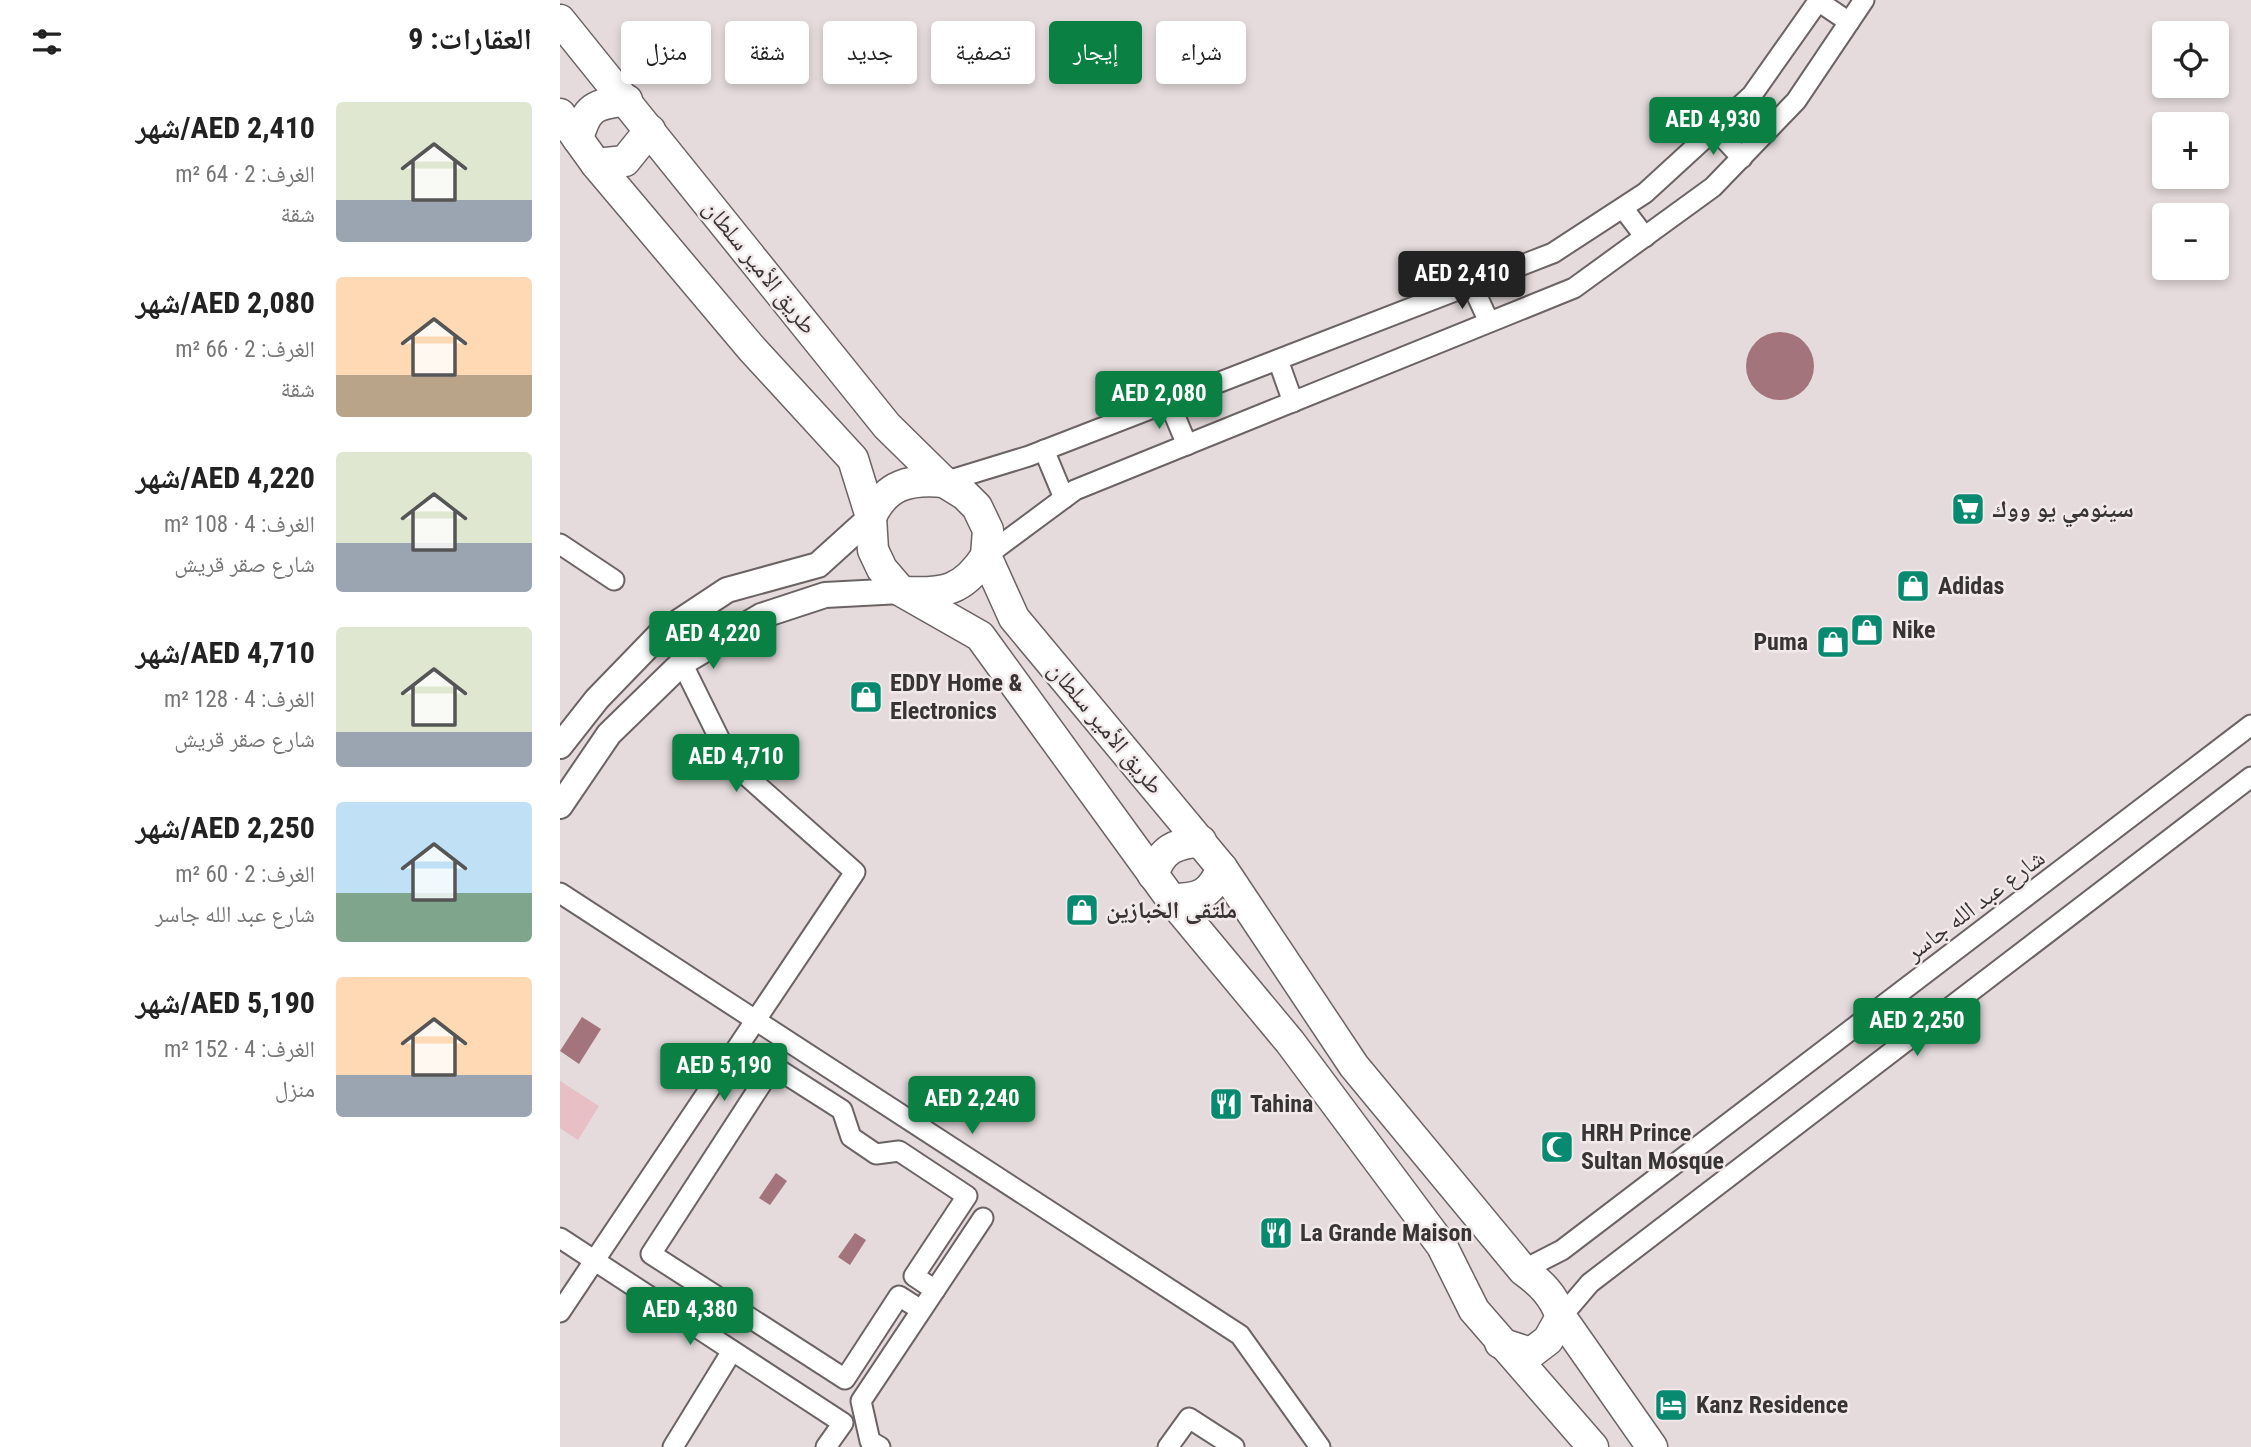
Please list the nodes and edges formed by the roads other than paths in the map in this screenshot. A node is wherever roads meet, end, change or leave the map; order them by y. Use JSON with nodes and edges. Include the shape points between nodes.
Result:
{"nodes":[{"id":1,"x":1864,"y":0,"type":"edge"},
{"id":2,"x":1818,"y":1,"type":"edge"},
{"id":3,"x":560,"y":20,"type":"edge"},
{"id":4,"x":1849,"y":22,"type":"junction"},
{"id":5,"x":627,"y":100,"type":"junction"},
{"id":6,"x":560,"y":114,"type":"edge"},
{"id":7,"x":1715,"y":129,"type":"junction"},
{"id":8,"x":650,"y":130,"type":"junction"},
{"id":9,"x":578,"y":139,"type":"junction"},
{"id":10,"x":1742,"y":158,"type":"junction"},
{"id":11,"x":596,"y":164,"type":"junction"},
{"id":12,"x":1623,"y":208,"type":"junction"},
{"id":13,"x":1645,"y":237,"type":"junction"},
{"id":14,"x":1472,"y":285,"type":"junction"},
{"id":15,"x":1489,"y":322,"type":"junction"},
{"id":16,"x":1278,"y":360,"type":"junction"},
{"id":17,"x":1169,"y":402,"type":"junction"},
{"id":18,"x":1293,"y":402,"type":"junction"},
{"id":19,"x":1186,"y":445,"type":"junction"},
{"id":20,"x":1044,"y":450,"type":"junction"},
{"id":21,"x":943,"y":482,"type":"junction"},
{"id":22,"x":1064,"y":498,"type":"junction"},
{"id":23,"x":872,"y":517,"type":"junction"},
{"id":24,"x":560,"y":544,"type":"edge"},
{"id":25,"x":986,"y":556,"type":"junction"},
{"id":26,"x":614,"y":580,"type":"dead end"},
{"id":27,"x":901,"y":592,"type":"junction"},
{"id":28,"x":682,"y":663,"type":"junction"},
{"id":29,"x":2251,"y":724,"type":"edge"},
{"id":30,"x":560,"y":746,"type":"edge"},
{"id":31,"x":2251,"y":777,"type":"edge"},
{"id":32,"x":560,"y":806,"type":"edge"},
{"id":33,"x":1201,"y":841,"type":"junction"},
{"id":34,"x":1222,"y":868,"type":"junction"},
{"id":35,"x":1153,"y":875,"type":"junction"},
{"id":36,"x":560,"y":893,"type":"edge"},
{"id":37,"x":1171,"y":899,"type":"junction"},
{"id":38,"x":756,"y":1020,"type":"junction"},
{"id":39,"x":983,"y":1217,"type":"dead end"},
{"id":40,"x":560,"y":1238,"type":"edge"},
{"id":41,"x":594,"y":1260,"type":"junction"},
{"id":42,"x":1523,"y":1270,"type":"junction"},
{"id":43,"x":935,"y":1290,"type":"junction"},
{"id":44,"x":921,"y":1310,"type":"junction"},
{"id":45,"x":560,"y":1312,"type":"edge"},
{"id":46,"x":1561,"y":1317,"type":"junction"},
{"id":47,"x":1500,"y":1343,"type":"junction"},
{"id":48,"x":732,"y":1350,"type":"junction"},
{"id":49,"x":673,"y":1447,"type":"edge"},
{"id":50,"x":826,"y":1447,"type":"edge"},
{"id":51,"x":880,"y":1447,"type":"edge"},
{"id":52,"x":1168,"y":1447,"type":"edge"},
{"id":53,"x":1234,"y":1447,"type":"edge"},
{"id":54,"x":1320,"y":1447,"type":"edge"},
{"id":55,"x":1593,"y":1447,"type":"edge"},
{"id":56,"x":1652,"y":1447,"type":"edge"}],
"edges":[{"from":1,"to":4,"type":"street"},
{"from":2,"to":4,"type":"street"},
{"from":2,"to":7,"type":"street","via":[[1752,95]]},
{"from":3,"to":5,"type":"main road","name":"طريق الأمير سلطان"},
{"from":4,"to":10,"type":"street","via":[[1796,101]]},
{"from":5,"to":8,"type":"main road","name":"طريق الأمير سلطان"},
{"from":5,"to":9,"type":"main road","via":[[600,104],[585,115]]},
{"from":6,"to":9,"type":"main road","name":"طريق الأمير سلطان"},
{"from":7,"to":10,"type":"street"},
{"from":7,"to":12,"type":"street"},
{"from":8,"to":11,"type":"main road","via":[[625,161]]},
{"from":8,"to":21,"type":"main road","name":"طريق الأمير سلطان","via":[[887,426]]},
{"from":9,"to":11,"type":"main road","name":"طريق الأمير سلطان"},
{"from":10,"to":13,"type":"street","via":[[1713,187]]},
{"from":11,"to":23,"type":"main road","name":"طريق الأمير سلطان","via":[[752,349],[853,459]]},
{"from":12,"to":13,"type":"street"},
{"from":12,"to":14,"type":"street","via":[[1553,253]]},
{"from":13,"to":15,"type":"street","via":[[1574,288]]},
{"from":14,"to":15,"type":"street"},
{"from":14,"to":16,"type":"street"},
{"from":15,"to":18,"type":"street"},
{"from":16,"to":17,"type":"street"},
{"from":16,"to":18,"type":"street"},
{"from":17,"to":19,"type":"street"},
{"from":17,"to":20,"type":"street"},
{"from":18,"to":19,"type":"street"},
{"from":19,"to":22,"type":"street"},
{"from":20,"to":21,"type":"street"},
{"from":20,"to":22,"type":"street"},
{"from":21,"to":23,"type":"main road","via":[[903,482],[878,502]]},
{"from":21,"to":25,"type":"main road","name":"طريق الأمير سلطان","via":[[977,508],[988,530]]},
{"from":22,"to":25,"type":"street"},
{"from":23,"to":27,"type":"main road","name":"طريق الأمير سلطان","via":[[873,550]]},
{"from":23,"to":30,"type":"street","via":[[818,565],[727,590],[659,635],[597,699]]},
{"from":24,"to":26,"type":"street"},
{"from":25,"to":27,"type":"main road","via":[[974,574],[958,586],[936,593]]},
{"from":25,"to":33,"type":"main road","name":"طريق الأمير سلطان","via":[[1014,618]]},
{"from":27,"to":28,"type":"street","via":[[825,595],[761,616]]},
{"from":27,"to":35,"type":"main road","name":"طريق الأمير سلطان","via":[[980,636]]},
{"from":28,"to":32,"type":"street","via":[[609,734]]},
{"from":28,"to":38,"type":"street","via":[[740,771],[855,872]]},
{"from":29,"to":42,"type":"street","name":"شارع عبد الله جاسر","via":[[1562,1250]]},
{"from":31,"to":46,"type":"street","via":[[1590,1283]]},
{"from":33,"to":34,"type":"main road","name":"طريق الأمير سلطان"},
{"from":33,"to":35,"type":"main road","via":[[1177,844],[1160,856]]},
{"from":34,"to":37,"type":"main road","via":[[1214,885],[1195,899]]},
{"from":34,"to":42,"type":"main road","name":"طريق الأمير سلطان","via":[[1354,1066]]},
{"from":35,"to":37,"type":"main road","name":"طريق الأمير سلطان"},
{"from":36,"to":38,"type":"street"},
{"from":37,"to":47,"type":"main road","name":"طريق الأمير سلطان","via":[[1290,1042],[1442,1246],[1474,1310]]},
{"from":38,"to":41,"type":"street"},
{"from":38,"to":54,"type":"street","via":[[1240,1335]]},
{"from":39,"to":43,"type":"street"},
{"from":40,"to":41,"type":"street"},
{"from":41,"to":45,"type":"street"},
{"from":41,"to":48,"type":"street"},
{"from":42,"to":46,"type":"main road","name":"طريق الأمير سلطان","via":[[1556,1302]]},
{"from":43,"to":44,"type":"street"},
{"from":43,"to":44,"type":"street","via":[[914,1276],[967,1196],[899,1151],[876,1154],[851,1137],[842,1110],[773,1066],[651,1254],[845,1379],[899,1296]]},
{"from":44,"to":51,"type":"street","via":[[861,1401],[870,1441]]},
{"from":46,"to":47,"type":"main road","via":[[1548,1340],[1531,1353]]},
{"from":46,"to":56,"type":"main road","name":"طريق الأمير سلطان"},
{"from":47,"to":55,"type":"main road","name":"طريق الأمير سلطان"},
{"from":48,"to":49,"type":"street"},
{"from":48,"to":50,"type":"street","via":[[843,1423]]},
{"from":52,"to":53,"type":"street","via":[[1189,1418]]}]}
